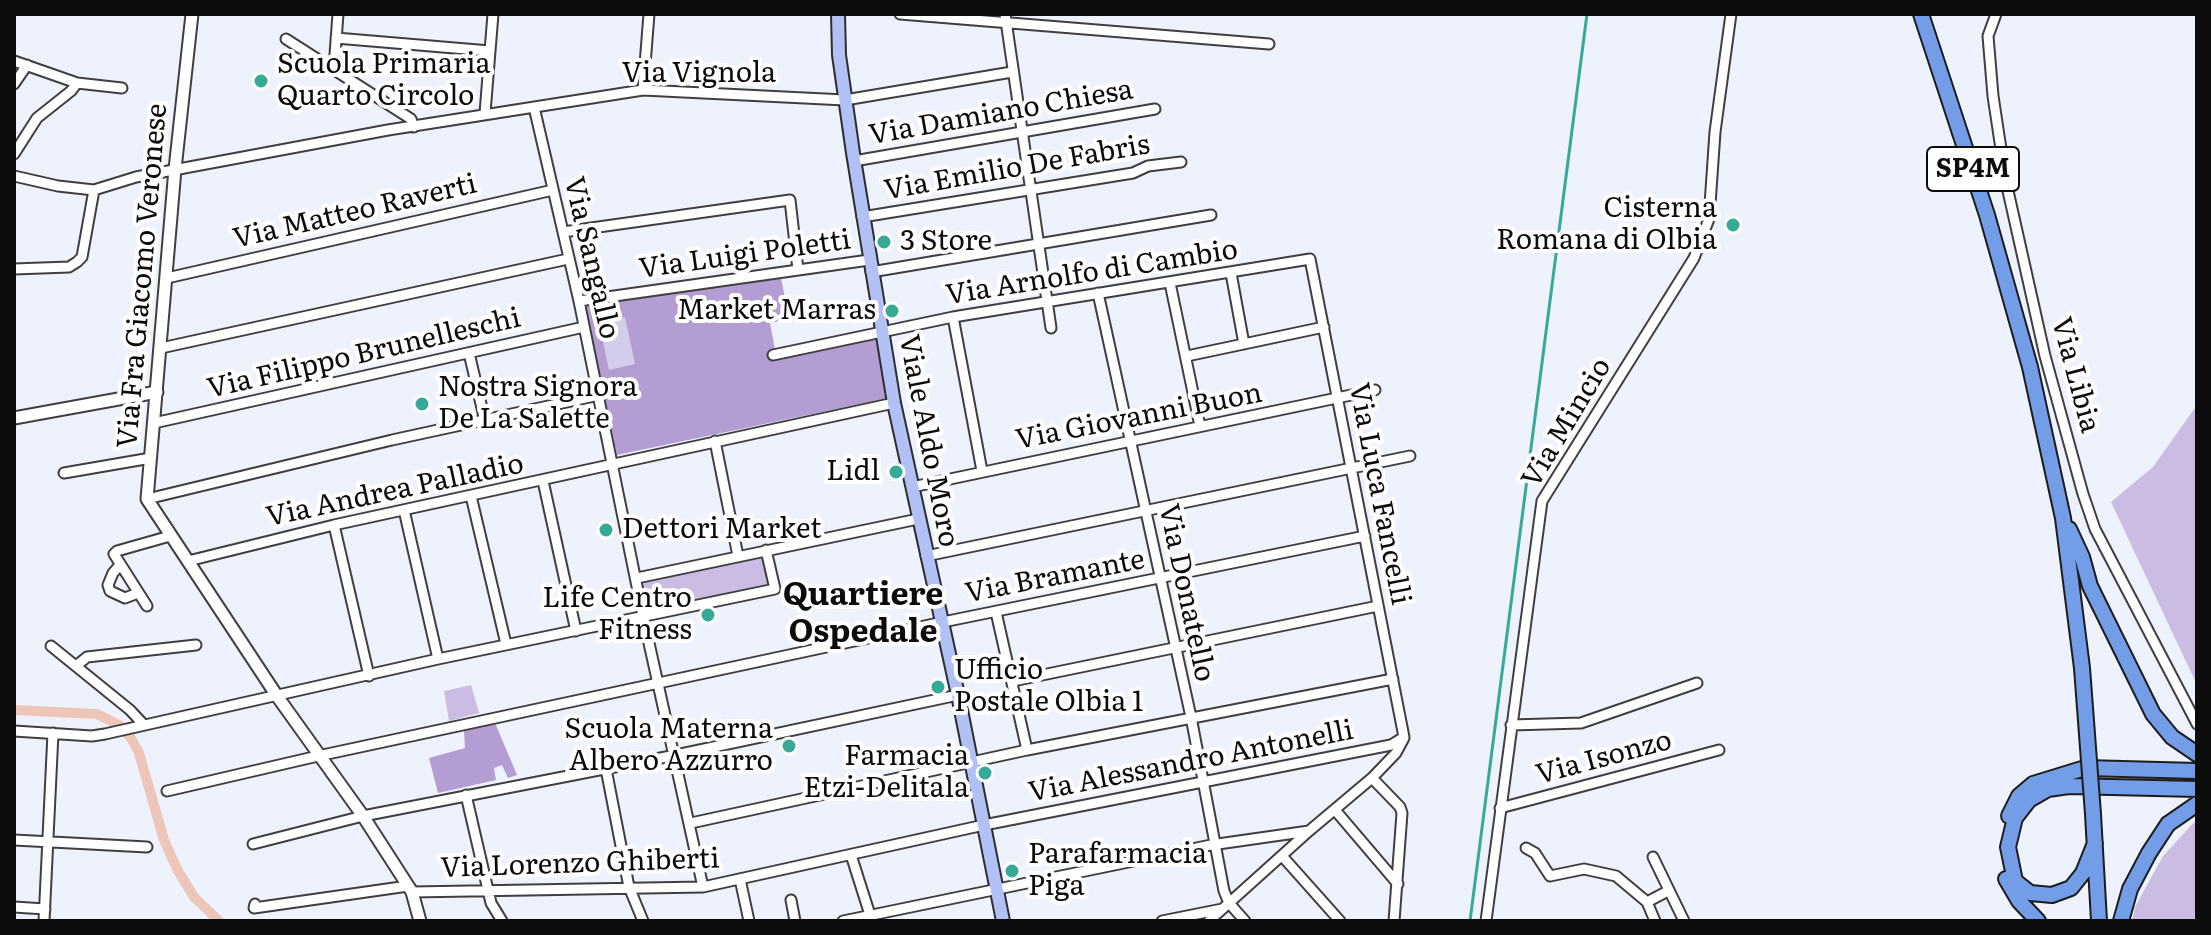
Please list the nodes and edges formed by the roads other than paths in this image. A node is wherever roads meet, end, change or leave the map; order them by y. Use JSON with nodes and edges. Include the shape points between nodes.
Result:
{"nodes":[{"id":1,"x":192,"y":14,"type":"edge"},
{"id":2,"x":338,"y":14,"type":"edge"},
{"id":3,"x":493,"y":14,"type":"edge"},
{"id":4,"x":649,"y":14,"type":"edge"},
{"id":5,"x":838,"y":14,"type":"edge"},
{"id":6,"x":900,"y":14,"type":"edge"},
{"id":7,"x":1731,"y":14,"type":"edge"},
{"id":8,"x":1921,"y":14,"type":"edge"},
{"id":9,"x":1996,"y":14,"type":"edge"},
{"id":10,"x":1005,"y":18,"type":"edge"},
{"id":11,"x":336,"y":38,"type":"junction"},
{"id":12,"x":286,"y":39,"type":"dead end"},
{"id":13,"x":1269,"y":44,"type":"dead end"},
{"id":14,"x":490,"y":51,"type":"junction"},
{"id":15,"x":14,"y":61,"type":"edge"},
{"id":16,"x":27,"y":65,"type":"junction"},
{"id":17,"x":334,"y":68,"type":"junction"},
{"id":18,"x":1012,"y":72,"type":"junction"},
{"id":19,"x":77,"y":83,"type":"junction"},
{"id":20,"x":14,"y":84,"type":"edge"},
{"id":21,"x":122,"y":88,"type":"dead end"},
{"id":22,"x":643,"y":90,"type":"junction"},
{"id":23,"x":845,"y":100,"type":"junction"},
{"id":24,"x":534,"y":107,"type":"junction"},
{"id":25,"x":1155,"y":109,"type":"dead end"},
{"id":26,"x":485,"y":113,"type":"junction"},
{"id":27,"x":414,"y":127,"type":"junction"},
{"id":28,"x":1021,"y":132,"type":"junction"},
{"id":29,"x":14,"y":154,"type":"edge"},
{"id":30,"x":854,"y":161,"type":"junction"},
{"id":31,"x":1181,"y":162,"type":"dead end"},
{"id":32,"x":175,"y":169,"type":"junction"},
{"id":33,"x":14,"y":176,"type":"edge"},
{"id":34,"x":1030,"y":188,"type":"junction"},
{"id":35,"x":94,"y":190,"type":"junction"},
{"id":36,"x":553,"y":190,"type":"junction"},
{"id":37,"x":1211,"y":215,"type":"dead end"},
{"id":38,"x":862,"y":217,"type":"junction"},
{"id":39,"x":563,"y":232,"type":"junction"},
{"id":40,"x":1039,"y":244,"type":"junction"},
{"id":41,"x":568,"y":259,"type":"junction"},
{"id":42,"x":1310,"y":259,"type":"joint"},
{"id":43,"x":870,"y":266,"type":"junction"},
{"id":44,"x":14,"y":269,"type":"edge"},
{"id":45,"x":798,"y":270,"type":"junction"},
{"id":46,"x":1231,"y":273,"type":"junction"},
{"id":47,"x":167,"y":278,"type":"junction"},
{"id":48,"x":1170,"y":283,"type":"junction"},
{"id":49,"x":1098,"y":293,"type":"junction"},
{"id":50,"x":579,"y":301,"type":"junction"},
{"id":51,"x":1047,"y":303,"type":"junction"},
{"id":52,"x":953,"y":317,"type":"junction"},
{"id":53,"x":584,"y":327,"type":"junction"},
{"id":54,"x":1324,"y":327,"type":"junction"},
{"id":55,"x":1051,"y":328,"type":"dead end"},
{"id":56,"x":882,"y":331,"type":"junction"},
{"id":57,"x":1244,"y":344,"type":"junction"},
{"id":58,"x":161,"y":348,"type":"junction"},
{"id":59,"x":469,"y":353,"type":"junction"},
{"id":60,"x":773,"y":355,"type":"dead end"},
{"id":61,"x":1187,"y":356,"type":"junction"},
{"id":62,"x":1375,"y":390,"type":"dead end"},
{"id":63,"x":157,"y":392,"type":"junction"},
{"id":64,"x":599,"y":395,"type":"junction"},
{"id":65,"x":1338,"y":399,"type":"junction"},
{"id":66,"x":894,"y":403,"type":"junction"},
{"id":67,"x":14,"y":418,"type":"edge"},
{"id":68,"x":485,"y":421,"type":"junction"},
{"id":69,"x":154,"y":423,"type":"junction"},
{"id":70,"x":1200,"y":426,"type":"junction"},
{"id":71,"x":715,"y":441,"type":"junction"},
{"id":72,"x":1132,"y":441,"type":"junction"},
{"id":73,"x":1410,"y":456,"type":"dead end"},
{"id":74,"x":151,"y":458,"type":"junction"},
{"id":75,"x":613,"y":463,"type":"junction"},
{"id":76,"x":1352,"y":467,"type":"junction"},
{"id":77,"x":982,"y":471,"type":"junction"},
{"id":78,"x":64,"y":473,"type":"dead end"},
{"id":79,"x":543,"y":481,"type":"junction"},
{"id":80,"x":912,"y":487,"type":"junction"},
{"id":81,"x":471,"y":496,"type":"junction"},
{"id":82,"x":147,"y":499,"type":"junction"},
{"id":83,"x":1145,"y":509,"type":"junction"},
{"id":84,"x":404,"y":510,"type":"junction"},
{"id":85,"x":2063,"y":518,"type":"junction"},
{"id":86,"x":918,"y":519,"type":"junction"},
{"id":87,"x":334,"y":525,"type":"junction"},
{"id":88,"x":170,"y":536,"type":"junction"},
{"id":89,"x":1365,"y":536,"type":"junction"},
{"id":90,"x":766,"y":550,"type":"junction"},
{"id":91,"x":738,"y":556,"type":"junction"},
{"id":92,"x":926,"y":556,"type":"junction"},
{"id":93,"x":188,"y":561,"type":"junction"},
{"id":94,"x":120,"y":565,"type":"junction"},
{"id":95,"x":637,"y":578,"type":"junction"},
{"id":96,"x":1160,"y":578,"type":"junction"},
{"id":97,"x":138,"y":593,"type":"junction"},
{"id":98,"x":147,"y":606,"type":"dead end"},
{"id":99,"x":1378,"y":606,"type":"junction"},
{"id":100,"x":996,"y":612,"type":"junction"},
{"id":101,"x":643,"y":616,"type":"junction"},
{"id":102,"x":943,"y":622,"type":"junction"},
{"id":103,"x":576,"y":631,"type":"junction"},
{"id":104,"x":506,"y":644,"type":"junction"},
{"id":105,"x":196,"y":645,"type":"dead end"},
{"id":106,"x":51,"y":646,"type":"dead end"},
{"id":107,"x":1175,"y":646,"type":"junction"},
{"id":108,"x":438,"y":659,"type":"junction"},
{"id":109,"x":76,"y":666,"type":"junction"},
{"id":110,"x":369,"y":676,"type":"junction"},
{"id":111,"x":1393,"y":679,"type":"junction"},
{"id":112,"x":1013,"y":681,"type":"junction"},
{"id":113,"x":1697,"y":683,"type":"dead end"},
{"id":114,"x":660,"y":684,"type":"junction"},
{"id":115,"x":958,"y":695,"type":"junction"},
{"id":116,"x":277,"y":696,"type":"junction"},
{"id":117,"x":1191,"y":717,"type":"junction"},
{"id":118,"x":2197,"y":724,"type":"edge"},
{"id":119,"x":140,"y":725,"type":"junction"},
{"id":120,"x":1511,"y":725,"type":"junction"},
{"id":121,"x":14,"y":731,"type":"edge"},
{"id":122,"x":53,"y":733,"type":"junction"},
{"id":123,"x":1404,"y":737,"type":"junction"},
{"id":124,"x":1027,"y":750,"type":"junction"},
{"id":125,"x":1719,"y":750,"type":"dead end"},
{"id":126,"x":2197,"y":754,"type":"edge"},
{"id":127,"x":676,"y":755,"type":"junction"},
{"id":128,"x":318,"y":756,"type":"junction"},
{"id":129,"x":972,"y":762,"type":"junction"},
{"id":130,"x":606,"y":769,"type":"junction"},
{"id":131,"x":2197,"y":771,"type":"edge"},
{"id":132,"x":2064,"y":774,"type":"junction"},
{"id":133,"x":1372,"y":778,"type":"junction"},
{"id":134,"x":1202,"y":782,"type":"junction"},
{"id":135,"x":2197,"y":787,"type":"edge"},
{"id":136,"x":167,"y":791,"type":"dead end"},
{"id":137,"x":466,"y":795,"type":"junction"},
{"id":138,"x":2197,"y":804,"type":"edge"},
{"id":139,"x":1500,"y":808,"type":"junction"},
{"id":140,"x":1335,"y":810,"type":"junction"},
{"id":141,"x":363,"y":816,"type":"junction"},
{"id":142,"x":691,"y":823,"type":"junction"},
{"id":143,"x":984,"y":825,"type":"junction"},
{"id":144,"x":1309,"y":831,"type":"junction"},
{"id":145,"x":14,"y":840,"type":"edge"},
{"id":146,"x":47,"y":841,"type":"junction"},
{"id":147,"x":2095,"y":843,"type":"junction"},
{"id":148,"x":253,"y":844,"type":"dead end"},
{"id":149,"x":1217,"y":844,"type":"junction"},
{"id":150,"x":147,"y":847,"type":"dead end"},
{"id":151,"x":1526,"y":848,"type":"dead end"},
{"id":152,"x":851,"y":855,"type":"junction"},
{"id":153,"x":1283,"y":857,"type":"junction"},
{"id":154,"x":1653,"y":857,"type":"dead end"},
{"id":155,"x":740,"y":879,"type":"junction"},
{"id":156,"x":1398,"y":884,"type":"junction"},
{"id":157,"x":629,"y":887,"type":"junction"},
{"id":158,"x":703,"y":887,"type":"junction"},
{"id":159,"x":995,"y":888,"type":"junction"},
{"id":160,"x":410,"y":889,"type":"junction"},
{"id":161,"x":488,"y":890,"type":"junction"},
{"id":162,"x":1668,"y":891,"type":"junction"},
{"id":163,"x":791,"y":900,"type":"dead end"},
{"id":164,"x":1647,"y":902,"type":"junction"},
{"id":165,"x":255,"y":904,"type":"dead end"},
{"id":166,"x":1226,"y":906,"type":"junction"},
{"id":167,"x":14,"y":907,"type":"edge"},
{"id":168,"x":45,"y":909,"type":"junction"},
{"id":169,"x":871,"y":918,"type":"edge"},
{"id":170,"x":1197,"y":918,"type":"edge"},
{"id":171,"x":44,"y":921,"type":"edge"},
{"id":172,"x":420,"y":921,"type":"edge"},
{"id":173,"x":502,"y":921,"type":"edge"},
{"id":174,"x":643,"y":921,"type":"edge"},
{"id":175,"x":749,"y":921,"type":"edge"},
{"id":176,"x":795,"y":921,"type":"edge"},
{"id":177,"x":843,"y":921,"type":"edge"},
{"id":178,"x":1003,"y":921,"type":"edge"},
{"id":179,"x":1162,"y":921,"type":"edge"},
{"id":180,"x":1209,"y":921,"type":"edge"},
{"id":181,"x":1245,"y":921,"type":"edge"},
{"id":182,"x":1340,"y":921,"type":"edge"},
{"id":183,"x":1394,"y":921,"type":"edge"},
{"id":184,"x":1486,"y":921,"type":"edge"},
{"id":185,"x":1655,"y":921,"type":"edge"},
{"id":186,"x":1684,"y":921,"type":"edge"},
{"id":187,"x":2038,"y":921,"type":"edge"},
{"id":188,"x":2099,"y":921,"type":"edge"},
{"id":189,"x":2121,"y":921,"type":"edge"}],
"edges":[{"from":1,"to":32,"type":"street","name":"Via Fra Giacomo Veronese"},
{"from":2,"to":11,"type":"street"},
{"from":3,"to":14,"type":"street"},
{"from":4,"to":22,"type":"street"},
{"from":5,"to":23,"type":"main road","name":"Viale Aldo Moro"},
{"from":6,"to":10,"type":"street"},
{"from":7,"to":120,"type":"street","name":"Via Mincio","via":[[1709,219],[1694,258],[1542,501]]},
{"from":8,"to":85,"type":"main road","number":"SP4M","via":[[2008,286]]},
{"from":9,"to":118,"type":"street","name":"Via Libia","via":[[1988,36],[2006,182],[2083,494],[2095,529]]},
{"from":10,"to":13,"type":"street"},
{"from":10,"to":18,"type":"street"},
{"from":11,"to":14,"type":"street"},
{"from":11,"to":17,"type":"street"},
{"from":12,"to":17,"type":"street"},
{"from":14,"to":26,"type":"street"},
{"from":15,"to":16,"type":"street"},
{"from":16,"to":19,"type":"street"},
{"from":16,"to":20,"type":"street"},
{"from":17,"to":27,"type":"street","via":[[411,119]]},
{"from":18,"to":23,"type":"street","name":"Via Vignola"},
{"from":18,"to":28,"type":"street"},
{"from":19,"to":21,"type":"street"},
{"from":19,"to":29,"type":"street","via":[[37,118]]},
{"from":22,"to":23,"type":"street","name":"Via Vignola"},
{"from":22,"to":24,"type":"street","name":"Via Vignola"},
{"from":23,"to":30,"type":"main road","name":"Viale Aldo Moro"},
{"from":24,"to":26,"type":"street","name":"Via Vignola"},
{"from":24,"to":36,"type":"street","name":"Via Sangallo"},
{"from":25,"to":28,"type":"street","name":"Via Damiano Chiesa"},
{"from":26,"to":27,"type":"street","name":"Via Vignola"},
{"from":27,"to":32,"type":"street","name":"Via Vignola"},
{"from":28,"to":30,"type":"street","name":"Via Damiano Chiesa"},
{"from":28,"to":34,"type":"street"},
{"from":30,"to":38,"type":"main road","name":"Viale Aldo Moro"},
{"from":31,"to":34,"type":"street","name":"Via Emilio De Fabris"},
{"from":32,"to":35,"type":"street","name":"Via Vignola"},
{"from":32,"to":47,"type":"street","name":"Via Fra Giacomo Veronese"},
{"from":33,"to":35,"type":"street"},
{"from":34,"to":38,"type":"street","name":"Via Emilio De Fabris"},
{"from":34,"to":40,"type":"street"},
{"from":35,"to":44,"type":"street","via":[[77,262],[69,267]]},
{"from":36,"to":39,"type":"street","name":"Via Sangallo"},
{"from":36,"to":47,"type":"street","name":"Via Matteo Raverti"},
{"from":37,"to":40,"type":"street","name":"Via Luigi Poletti"},
{"from":38,"to":43,"type":"main road","name":"Viale Aldo Moro"},
{"from":39,"to":41,"type":"street","name":"Via Sangallo"},
{"from":39,"to":45,"type":"street","via":[[790,200]]},
{"from":40,"to":43,"type":"street","name":"Via Luigi Poletti"},
{"from":40,"to":51,"type":"street"},
{"from":41,"to":50,"type":"street","name":"Via Sangallo"},
{"from":41,"to":58,"type":"street"},
{"from":42,"to":46,"type":"street","name":"Via Arnolfo di Cambio"},
{"from":42,"to":54,"type":"street","name":"Via Luca Fancelli"},
{"from":43,"to":45,"type":"street","name":"Via Luigi Poletti"},
{"from":43,"to":56,"type":"main road","name":"Viale Aldo Moro"},
{"from":45,"to":50,"type":"street","name":"Via Luigi Poletti"},
{"from":46,"to":48,"type":"street","name":"Via Arnolfo di Cambio"},
{"from":46,"to":57,"type":"street"},
{"from":47,"to":58,"type":"street","name":"Via Fra Giacomo Veronese"},
{"from":48,"to":49,"type":"street","name":"Via Arnolfo di Cambio"},
{"from":48,"to":61,"type":"street"},
{"from":49,"to":51,"type":"street","name":"Via Arnolfo di Cambio"},
{"from":49,"to":72,"type":"street","name":"Via Donatello"},
{"from":50,"to":53,"type":"street","name":"Via Sangallo"},
{"from":51,"to":52,"type":"street","name":"Via Arnolfo di Cambio"},
{"from":51,"to":55,"type":"street"},
{"from":52,"to":56,"type":"street","name":"Via Arnolfo di Cambio"},
{"from":52,"to":77,"type":"street"},
{"from":53,"to":59,"type":"street","name":"Via Filippo Brunelleschi"},
{"from":53,"to":64,"type":"street","name":"Via Sangallo"},
{"from":54,"to":57,"type":"street"},
{"from":54,"to":65,"type":"street","name":"Via Luca Fancelli"},
{"from":56,"to":60,"type":"street","name":"Via Arnolfo di Cambio"},
{"from":56,"to":66,"type":"main road","name":"Viale Aldo Moro"},
{"from":57,"to":61,"type":"street"},
{"from":58,"to":63,"type":"street","name":"Via Fra Giacomo Veronese"},
{"from":59,"to":68,"type":"street"},
{"from":59,"to":69,"type":"street","name":"Via Filippo Brunelleschi"},
{"from":61,"to":70,"type":"street"},
{"from":62,"to":65,"type":"street","name":"Via Giovanni Buon"},
{"from":63,"to":67,"type":"street"},
{"from":63,"to":69,"type":"street","name":"Via Fra Giacomo Veronese"},
{"from":64,"to":68,"type":"street"},
{"from":64,"to":75,"type":"street","name":"Via Sangallo"},
{"from":65,"to":70,"type":"street","name":"Via Giovanni Buon"},
{"from":65,"to":76,"type":"street","name":"Via Luca Fancelli"},
{"from":66,"to":71,"type":"street","name":"Via Andrea Palladio"},
{"from":66,"to":80,"type":"main road","name":"Viale Aldo Moro"},
{"from":68,"to":82,"type":"street"},
{"from":69,"to":74,"type":"street","name":"Via Fra Giacomo Veronese"},
{"from":70,"to":72,"type":"street","name":"Via Giovanni Buon"},
{"from":71,"to":75,"type":"street","name":"Via Andrea Palladio"},
{"from":71,"to":91,"type":"street"},
{"from":72,"to":77,"type":"street","name":"Via Giovanni Buon"},
{"from":72,"to":83,"type":"street","name":"Via Donatello"},
{"from":73,"to":76,"type":"street"},
{"from":74,"to":78,"type":"street"},
{"from":74,"to":82,"type":"street","name":"Via Fra Giacomo Veronese"},
{"from":75,"to":79,"type":"street","name":"Via Andrea Palladio"},
{"from":75,"to":95,"type":"street","name":"Via Sangallo"},
{"from":76,"to":83,"type":"street"},
{"from":76,"to":89,"type":"street","name":"Via Luca Fancelli"},
{"from":77,"to":80,"type":"street","name":"Via Giovanni Buon"},
{"from":79,"to":81,"type":"street","name":"Via Andrea Palladio"},
{"from":79,"to":103,"type":"street"},
{"from":80,"to":86,"type":"main road","name":"Viale Aldo Moro"},
{"from":81,"to":84,"type":"street","name":"Via Andrea Palladio"},
{"from":81,"to":104,"type":"street"},
{"from":82,"to":88,"type":"street"},
{"from":83,"to":92,"type":"street"},
{"from":83,"to":96,"type":"street","name":"Via Donatello"},
{"from":84,"to":87,"type":"street","name":"Via Andrea Palladio"},
{"from":84,"to":108,"type":"street"},
{"from":85,"to":126,"type":"main road","via":[[2153,714],[2172,737]]},
{"from":85,"to":147,"type":"main road","number":"SP4M","bridge":true},
{"from":86,"to":90,"type":"street"},
{"from":86,"to":92,"type":"main road","name":"Viale Aldo Moro"},
{"from":87,"to":93,"type":"street","name":"Via Andrea Palladio"},
{"from":87,"to":110,"type":"street"},
{"from":88,"to":93,"type":"street"},
{"from":88,"to":94,"type":"street","via":[[117,551]]},
{"from":89,"to":96,"type":"street","name":"Via Bramante"},
{"from":89,"to":99,"type":"street","name":"Via Luca Fancelli"},
{"from":90,"to":91,"type":"street"},
{"from":90,"to":101,"type":"street","via":[[775,589]]},
{"from":91,"to":95,"type":"street"},
{"from":92,"to":102,"type":"main road","name":"Viale Aldo Moro"},
{"from":93,"to":116,"type":"street"},
{"from":94,"to":97,"type":"street"},
{"from":94,"to":97,"type":"street","via":[[108,585],[110,591],[125,598]]},
{"from":95,"to":101,"type":"street","name":"Via Sangallo"},
{"from":96,"to":100,"type":"street","name":"Via Bramante"},
{"from":96,"to":107,"type":"street","name":"Via Donatello"},
{"from":97,"to":98,"type":"street"},
{"from":99,"to":107,"type":"street"},
{"from":99,"to":111,"type":"street","name":"Via Luca Fancelli"},
{"from":100,"to":102,"type":"street","name":"Via Bramante"},
{"from":100,"to":112,"type":"street"},
{"from":101,"to":103,"type":"street"},
{"from":101,"to":114,"type":"street","name":"Via Sangallo"},
{"from":102,"to":114,"type":"street","name":"Via Bramante"},
{"from":102,"to":115,"type":"main road","name":"Viale Aldo Moro"},
{"from":103,"to":104,"type":"street"},
{"from":104,"to":108,"type":"street"},
{"from":105,"to":109,"type":"street","via":[[87,657]]},
{"from":106,"to":109,"type":"street"},
{"from":107,"to":112,"type":"street"},
{"from":107,"to":117,"type":"street","name":"Via Donatello"},
{"from":108,"to":110,"type":"street"},
{"from":109,"to":119,"type":"street","via":[[130,710]]},
{"from":110,"to":116,"type":"street"},
{"from":111,"to":117,"type":"street"},
{"from":111,"to":123,"type":"street","name":"Via Luca Fancelli"},
{"from":112,"to":124,"type":"street"},
{"from":113,"to":120,"type":"street","via":[[1581,723]]},
{"from":114,"to":127,"type":"street","name":"Via Sangallo"},
{"from":114,"to":128,"type":"street","name":"Via Bramante"},
{"from":115,"to":127,"type":"street"},
{"from":115,"to":129,"type":"main road","name":"Viale Aldo Moro"},
{"from":116,"to":119,"type":"street"},
{"from":116,"to":128,"type":"street"},
{"from":117,"to":124,"type":"street"},
{"from":117,"to":134,"type":"street","name":"Via Donatello"},
{"from":119,"to":122,"type":"street","via":[[105,734]]},
{"from":120,"to":139,"type":"street","name":"Via Mincio"},
{"from":121,"to":122,"type":"street"},
{"from":122,"to":146,"type":"street"},
{"from":123,"to":133,"type":"street"},
{"from":123,"to":134,"type":"street","name":"Via Alessandro Antonelli","via":[[1391,745]]},
{"from":124,"to":129,"type":"street"},
{"from":125,"to":139,"type":"street","name":"Via Isonzo"},
{"from":127,"to":130,"type":"street"},
{"from":127,"to":142,"type":"street","name":"Via Sangallo"},
{"from":128,"to":136,"type":"street","name":"Via Bramante"},
{"from":128,"to":141,"type":"street"},
{"from":129,"to":142,"type":"street"},
{"from":129,"to":143,"type":"main road","name":"Viale Aldo Moro"},
{"from":130,"to":137,"type":"street"},
{"from":130,"to":157,"type":"street"},
{"from":131,"to":132,"type":"main road","via":[[2085,768]]},
{"from":132,"to":135,"type":"main road"},
{"from":132,"to":187,"type":"main road","via":[[2033,784],[2019,796],[2001,846],[2003,873]]},
{"from":133,"to":140,"type":"street"},
{"from":133,"to":156,"type":"street","via":[[1402,813]]},
{"from":134,"to":143,"type":"street","name":"Via Alessandro Antonelli"},
{"from":134,"to":149,"type":"street","name":"Via Donatello"},
{"from":135,"to":147,"type":"main road","via":[[2048,789],[2029,800],[2015,818],[2008,847],[2015,881],[2030,893],[2052,895],[2071,888]]},
{"from":137,"to":141,"type":"street"},
{"from":137,"to":161,"type":"street"},
{"from":138,"to":189,"type":"main road","via":[[2168,824],[2149,853]]},
{"from":139,"to":184,"type":"street","name":"Via Mincio"},
{"from":140,"to":144,"type":"street"},
{"from":140,"to":156,"type":"street"},
{"from":141,"to":148,"type":"street"},
{"from":141,"to":160,"type":"street"},
{"from":142,"to":158,"type":"street","name":"Via Sangallo"},
{"from":143,"to":152,"type":"street","name":"Via Lorenzo Ghiberti"},
{"from":143,"to":159,"type":"main road","name":"Viale Aldo Moro"},
{"from":144,"to":149,"type":"street"},
{"from":144,"to":153,"type":"street"},
{"from":145,"to":146,"type":"street"},
{"from":146,"to":150,"type":"street"},
{"from":146,"to":168,"type":"street"},
{"from":147,"to":188,"type":"main road","number":"SP4M"},
{"from":149,"to":159,"type":"street"},
{"from":149,"to":166,"type":"street","name":"Via Donatello"},
{"from":151,"to":164,"type":"street","via":[[1550,876],[1598,870],[1627,883]]},
{"from":152,"to":155,"type":"street","name":"Via Lorenzo Ghiberti"},
{"from":152,"to":169,"type":"street"},
{"from":153,"to":166,"type":"street"},
{"from":153,"to":182,"type":"street"},
{"from":154,"to":162,"type":"street"},
{"from":155,"to":158,"type":"street","name":"Via Lorenzo Ghiberti"},
{"from":155,"to":175,"type":"street"},
{"from":156,"to":183,"type":"street"},
{"from":157,"to":158,"type":"street","name":"Via Lorenzo Ghiberti"},
{"from":157,"to":161,"type":"street","name":"Via Lorenzo Ghiberti"},
{"from":157,"to":174,"type":"street"},
{"from":159,"to":169,"type":"street"},
{"from":159,"to":178,"type":"main road","name":"Viale Aldo Moro"},
{"from":160,"to":161,"type":"street","name":"Via Lorenzo Ghiberti"},
{"from":160,"to":165,"type":"street","name":"Via Lorenzo Ghiberti","via":[[267,907],[254,908]]},
{"from":160,"to":172,"type":"street"},
{"from":161,"to":173,"type":"street"},
{"from":162,"to":164,"type":"street"},
{"from":162,"to":186,"type":"street"},
{"from":163,"to":176,"type":"street"},
{"from":164,"to":185,"type":"street"},
{"from":166,"to":170,"type":"street"},
{"from":166,"to":180,"type":"street"},
{"from":166,"to":181,"type":"street"},
{"from":167,"to":168,"type":"street"},
{"from":168,"to":171,"type":"street"},
{"from":169,"to":177,"type":"street"},
{"from":170,"to":179,"type":"street"}]}
